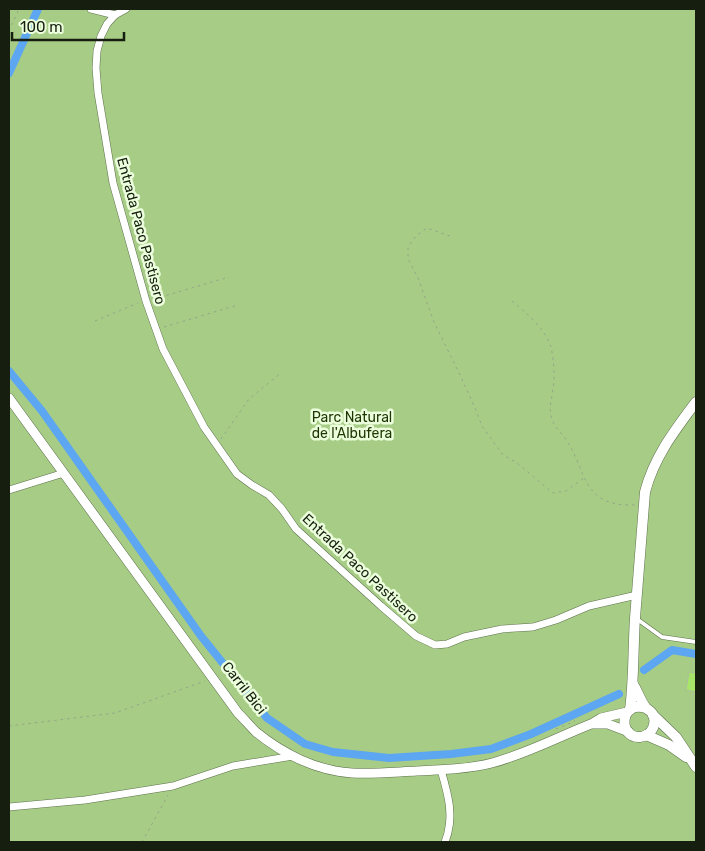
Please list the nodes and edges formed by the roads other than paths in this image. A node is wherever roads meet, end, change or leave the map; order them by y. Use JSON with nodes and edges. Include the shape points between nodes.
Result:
{"nodes":[{"id":1,"x":91,"y":9,"type":"edge"},
{"id":2,"x":126,"y":9,"type":"edge"},
{"id":3,"x":115,"y":15,"type":"junction"},
{"id":4,"x":9,"y":398,"type":"edge"},
{"id":5,"x":696,"y":402,"type":"edge"},
{"id":6,"x":64,"y":473,"type":"junction"},
{"id":7,"x":9,"y":490,"type":"edge"},
{"id":8,"x":637,"y":595,"type":"junction"},
{"id":9,"x":635,"y":618,"type":"junction"},
{"id":10,"x":696,"y":642,"type":"edge"},
{"id":11,"x":633,"y":684,"type":"junction"},
{"id":12,"x":629,"y":711,"type":"junction"},
{"id":13,"x":650,"y":711,"type":"junction"},
{"id":14,"x":587,"y":725,"type":"junction"},
{"id":15,"x":629,"y":732,"type":"junction"},
{"id":16,"x":646,"y":735,"type":"junction"},
{"id":17,"x":292,"y":756,"type":"junction"},
{"id":18,"x":695,"y":765,"type":"edge"},
{"id":19,"x":440,"y":770,"type":"junction"},
{"id":20,"x":9,"y":807,"type":"edge"},
{"id":21,"x":445,"y":842,"type":"edge"}],
"edges":[{"from":1,"to":3,"type":"street"},
{"from":2,"to":3,"type":"street"},
{"from":3,"to":8,"type":"street","name":"Entrada Paco Pastisero","via":[[101,36],[96,68],[113,183],[145,300],[163,349],[204,427],[237,474],[269,495],[296,529],[380,606],[416,636],[435,645],[502,629],[533,626],[588,606]]},
{"from":4,"to":6,"type":"street"},
{"from":5,"to":8,"type":"main road","via":[[654,463],[647,484]]},
{"from":6,"to":7,"type":"street"},
{"from":6,"to":17,"type":"street","via":[[238,713],[255,731]]},
{"from":8,"to":9,"type":"main road"},
{"from":9,"to":10,"type":"lane","via":[[662,636]]},
{"from":9,"to":11,"type":"main road"},
{"from":11,"to":12,"type":"main road"},
{"from":11,"to":13,"type":"main road"},
{"from":12,"to":13,"type":"main road","via":[[638,706]]},
{"from":12,"to":14,"type":"street"},
{"from":12,"to":15,"type":"main road","via":[[624,722]]},
{"from":13,"to":16,"type":"main road","via":[[654,727]]},
{"from":13,"to":18,"type":"main road","via":[[676,737]]},
{"from":14,"to":15,"type":"street","via":[[608,724]]},
{"from":14,"to":19,"type":"street","via":[[492,763]]},
{"from":15,"to":16,"type":"main road","via":[[636,736]]},
{"from":16,"to":18,"type":"main road","via":[[669,745]]},
{"from":17,"to":19,"type":"street","via":[[351,773]]},
{"from":17,"to":20,"type":"street","via":[[233,766],[173,786],[85,800]]},
{"from":19,"to":21,"type":"street","via":[[450,806]]}]}
